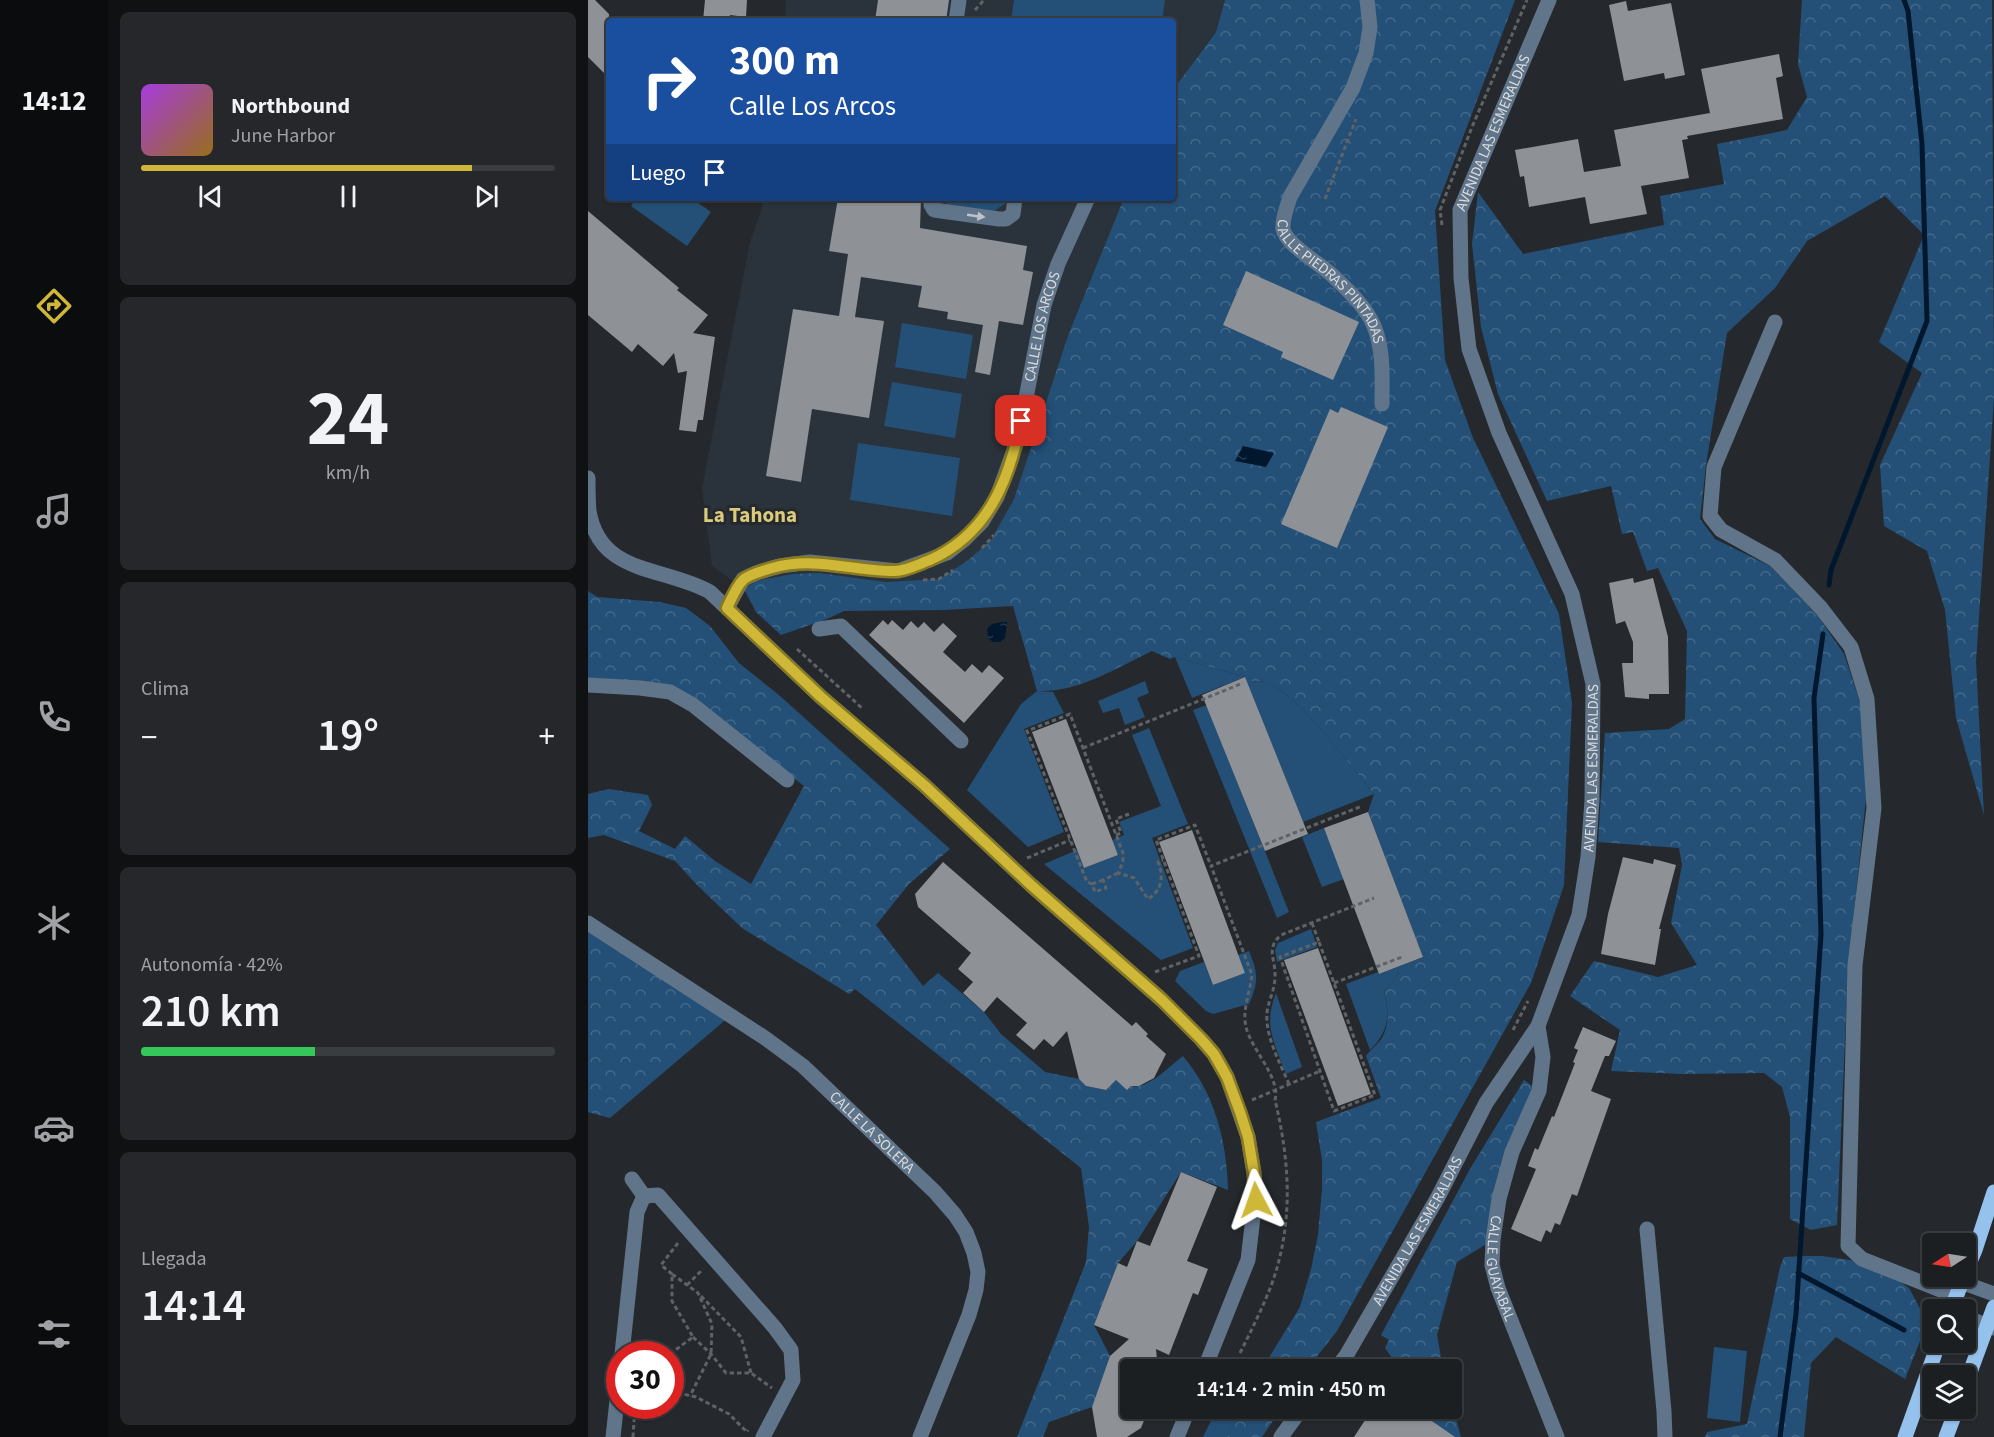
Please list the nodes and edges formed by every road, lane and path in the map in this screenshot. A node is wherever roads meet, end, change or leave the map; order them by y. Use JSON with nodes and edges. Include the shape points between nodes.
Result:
{"nodes":[{"id":1,"x":959,"y":0,"type":"edge"},
{"id":2,"x":984,"y":0,"type":"edge"},
{"id":3,"x":1367,"y":0,"type":"edge"},
{"id":4,"x":1527,"y":0,"type":"edge"},
{"id":5,"x":1549,"y":0,"type":"edge"},
{"id":6,"x":974,"y":12,"type":"dead end"},
{"id":7,"x":956,"y":18,"type":"edge"},
{"id":8,"x":931,"y":201,"type":"edge"},
{"id":9,"x":1015,"y":201,"type":"edge"},
{"id":10,"x":1087,"y":201,"type":"edge"},
{"id":11,"x":1443,"y":233,"type":"dead end"},
{"id":12,"x":1775,"y":322,"type":"dead end"},
{"id":13,"x":1382,"y":404,"type":"dead end"},
{"id":14,"x":588,"y":478,"type":"edge"},
{"id":15,"x":588,"y":508,"type":"edge"},
{"id":16,"x":727,"y":608,"type":"junction"},
{"id":17,"x":819,"y":629,"type":"dead end"},
{"id":18,"x":1243,"y":683,"type":"dead end"},
{"id":19,"x":588,"y":685,"type":"edge"},
{"id":20,"x":961,"y":741,"type":"dead end"},
{"id":21,"x":1083,"y":747,"type":"junction"},
{"id":22,"x":787,"y":780,"type":"dead end"},
{"id":23,"x":1362,"y":806,"type":"dead end"},
{"id":24,"x":1129,"y":814,"type":"dead end"},
{"id":25,"x":1116,"y":835,"type":"junction"},
{"id":26,"x":1070,"y":840,"type":"junction"},
{"id":27,"x":1025,"y":859,"type":"dead end"},
{"id":28,"x":1163,"y":860,"type":"junction"},
{"id":29,"x":1211,"y":866,"type":"junction"},
{"id":30,"x":1119,"y":873,"type":"junction"},
{"id":31,"x":1102,"y":880,"type":"junction"},
{"id":32,"x":1092,"y":884,"type":"junction"},
{"id":33,"x":1374,"y":898,"type":"dead end"},
{"id":34,"x":588,"y":922,"type":"edge"},
{"id":35,"x":1312,"y":923,"type":"junction"},
{"id":36,"x":1319,"y":942,"type":"junction"},
{"id":37,"x":1242,"y":945,"type":"dead end"},
{"id":38,"x":1402,"y":957,"type":"dead end"},
{"id":39,"x":1153,"y":973,"type":"dead end"},
{"id":40,"x":1334,"y":983,"type":"junction"},
{"id":41,"x":1529,"y":999,"type":"dead end"},
{"id":42,"x":1538,"y":1026,"type":"junction"},
{"id":43,"x":1513,"y":1030,"type":"dead end"},
{"id":44,"x":1320,"y":1071,"type":"junction"},
{"id":45,"x":1289,"y":1084,"type":"junction"},
{"id":46,"x":1250,"y":1100,"type":"dead end"},
{"id":47,"x":632,"y":1179,"type":"dead end"},
{"id":48,"x":1994,"y":1192,"type":"edge"},
{"id":49,"x":644,"y":1196,"type":"junction"},
{"id":50,"x":1647,"y":1228,"type":"dead end"},
{"id":51,"x":686,"y":1251,"type":"dead end"},
{"id":52,"x":699,"y":1264,"type":"dead end"},
{"id":53,"x":672,"y":1274,"type":"junction"},
{"id":54,"x":687,"y":1285,"type":"junction"},
{"id":55,"x":1959,"y":1288,"type":"edge"},
{"id":56,"x":698,"y":1293,"type":"junction"},
{"id":57,"x":1994,"y":1294,"type":"edge"},
{"id":58,"x":1994,"y":1306,"type":"edge"},
{"id":59,"x":1976,"y":1321,"type":"edge"},
{"id":60,"x":1990,"y":1327,"type":"edge"},
{"id":61,"x":693,"y":1337,"type":"junction"},
{"id":62,"x":623,"y":1341,"type":"edge"},
{"id":63,"x":684,"y":1344,"type":"edge"},
{"id":64,"x":1935,"y":1353,"type":"edge"},
{"id":65,"x":711,"y":1354,"type":"junction"},
{"id":66,"x":1208,"y":1359,"type":"edge"},
{"id":67,"x":1344,"y":1359,"type":"edge"},
{"id":68,"x":1974,"y":1365,"type":"edge"},
{"id":69,"x":751,"y":1372,"type":"junction"},
{"id":70,"x":773,"y":1389,"type":"dead end"},
{"id":71,"x":684,"y":1395,"type":"edge"},
{"id":72,"x":690,"y":1396,"type":"junction"},
{"id":73,"x":615,"y":1419,"type":"edge"},
{"id":74,"x":635,"y":1419,"type":"edge"},
{"id":75,"x":1184,"y":1419,"type":"edge"},
{"id":76,"x":1294,"y":1419,"type":"edge"},
{"id":77,"x":1953,"y":1419,"type":"edge"},
{"id":78,"x":752,"y":1424,"type":"dead end"},
{"id":79,"x":613,"y":1437,"type":"edge"},
{"id":80,"x":633,"y":1437,"type":"edge"},
{"id":81,"x":763,"y":1437,"type":"edge"},
{"id":82,"x":920,"y":1437,"type":"edge"},
{"id":83,"x":1177,"y":1437,"type":"edge"},
{"id":84,"x":1281,"y":1437,"type":"edge"},
{"id":85,"x":1557,"y":1437,"type":"edge"},
{"id":86,"x":1665,"y":1437,"type":"edge"},
{"id":87,"x":1905,"y":1437,"type":"edge"},
{"id":88,"x":1947,"y":1437,"type":"edge"}],
"edges":[{"from":1,"to":7,"type":"street"},
{"from":2,"to":6,"type":"path"},
{"from":3,"to":13,"type":"street","name":"CALLE PIEDRAS PINTADAS","via":[[1370,27],[1366,53],[1353,88],[1290,197],[1283,231],[1354,296],[1373,325],[1382,354]]},
{"from":4,"to":11,"type":"path","via":[[1440,210]]},
{"from":5,"to":42,"type":"street","name":"AVENIDA LAS ESMERALDAS","via":[[1460,210],[1461,278],[1469,349],[1499,433],[1572,594],[1593,684],[1592,800],[1579,915]]},
{"from":8,"to":9,"type":"street","one_way":true,"via":[[934,210],[999,219],[1013,214]]},
{"from":10,"to":16,"type":"street","name":"CALLE LOS ARCOS","via":[[1044,305],[1018,439],[997,497],[982,522],[946,553],[898,571],[810,562],[759,572],[743,579]]},
{"from":12,"to":55,"type":"street","via":[[1714,467],[1710,516],[1721,530],[1775,560],[1821,608],[1851,646],[1867,699],[1874,808],[1855,965],[1848,1246]]},
{"from":14,"to":15,"type":"street"},
{"from":15,"to":16,"type":"street","via":[[600,542],[615,556],[632,565],[694,583]]},
{"from":16,"to":66,"type":"street","via":[[821,697],[1162,1000],[1214,1054],[1227,1077],[1248,1137],[1256,1200],[1248,1260]]},
{"from":17,"to":20,"type":"street","via":[[841,626]]},
{"from":18,"to":21,"type":"path"},
{"from":19,"to":22,"type":"street","via":[[669,692],[693,705]]},
{"from":21,"to":25,"type":"path"},
{"from":21,"to":26,"type":"path","via":[[1070,714],[1027,731]]},
{"from":23,"to":29,"type":"path"},
{"from":24,"to":25,"type":"path","via":[[1116,819],[1121,833]]},
{"from":25,"to":30,"type":"path","via":[[1123,853]]},
{"from":26,"to":27,"type":"path"},
{"from":26,"to":32,"type":"path","via":[[1083,875]]},
{"from":28,"to":29,"type":"path","via":[[1156,840],[1195,825]]},
{"from":28,"to":30,"type":"path","via":[[1158,862],[1162,875],[1158,890],[1148,899],[1134,878]]},
{"from":28,"to":39,"type":"path","via":[[1198,956]]},
{"from":29,"to":37,"type":"path"},
{"from":30,"to":31,"type":"path"},
{"from":31,"to":32,"type":"path"},
{"from":31,"to":32,"type":"path","via":[[1106,888],[1095,892]]},
{"from":33,"to":35,"type":"path"},
{"from":34,"to":82,"type":"street","name":"CALLE LA SOLERA","via":[[803,1066],[956,1215],[974,1253],[976,1290]]},
{"from":35,"to":36,"type":"path"},
{"from":35,"to":45,"type":"path","via":[[1281,935],[1273,942],[1271,951],[1275,984],[1267,1014],[1268,1027]]},
{"from":36,"to":40,"type":"path"},
{"from":36,"to":44,"type":"path","via":[[1280,957]]},
{"from":38,"to":40,"type":"path"},
{"from":40,"to":44,"type":"path","via":[[1375,1095],[1334,1111]]},
{"from":41,"to":43,"type":"path"},
{"from":42,"to":67,"type":"street","name":"AVENIDA LAS ESMERALDAS","via":[[1486,1103],[1438,1197]]},
{"from":42,"to":85,"type":"street","name":"CALLE GUAYABAL","via":[[1543,1057],[1539,1091],[1512,1152],[1499,1199],[1492,1265]]},
{"from":44,"to":45,"type":"path"},
{"from":45,"to":46,"type":"path"},
{"from":47,"to":49,"type":"street"},
{"from":48,"to":55,"type":"main road"},
{"from":49,"to":62,"type":"street","via":[[637,1212]]},
{"from":49,"to":81,"type":"street","via":[[658,1196],[790,1350],[793,1380]]},
{"from":50,"to":86,"type":"street"},
{"from":51,"to":53,"type":"path","via":[[677,1242],[661,1265]]},
{"from":52,"to":54,"type":"path","via":[[704,1269]]},
{"from":53,"to":54,"type":"path"},
{"from":53,"to":61,"type":"path","via":[[672,1301]]},
{"from":54,"to":56,"type":"path"},
{"from":55,"to":57,"type":"street"},
{"from":56,"to":65,"type":"path","via":[[712,1324]]},
{"from":56,"to":69,"type":"path","via":[[741,1337]]},
{"from":58,"to":60,"type":"main road"},
{"from":59,"to":60,"type":"street"},
{"from":60,"to":68,"type":"main road"},
{"from":61,"to":63,"type":"path"},
{"from":61,"to":65,"type":"path"},
{"from":64,"to":87,"type":"main road"},
{"from":65,"to":69,"type":"path","via":[[726,1373]]},
{"from":65,"to":72,"type":"path"},
{"from":69,"to":70,"type":"path"},
{"from":71,"to":72,"type":"path"},
{"from":72,"to":78,"type":"path","via":[[729,1414],[747,1432]]},
{"from":73,"to":79,"type":"street"},
{"from":74,"to":80,"type":"path"},
{"from":75,"to":83,"type":"street"},
{"from":76,"to":84,"type":"street"},
{"from":77,"to":88,"type":"main road"}]}
